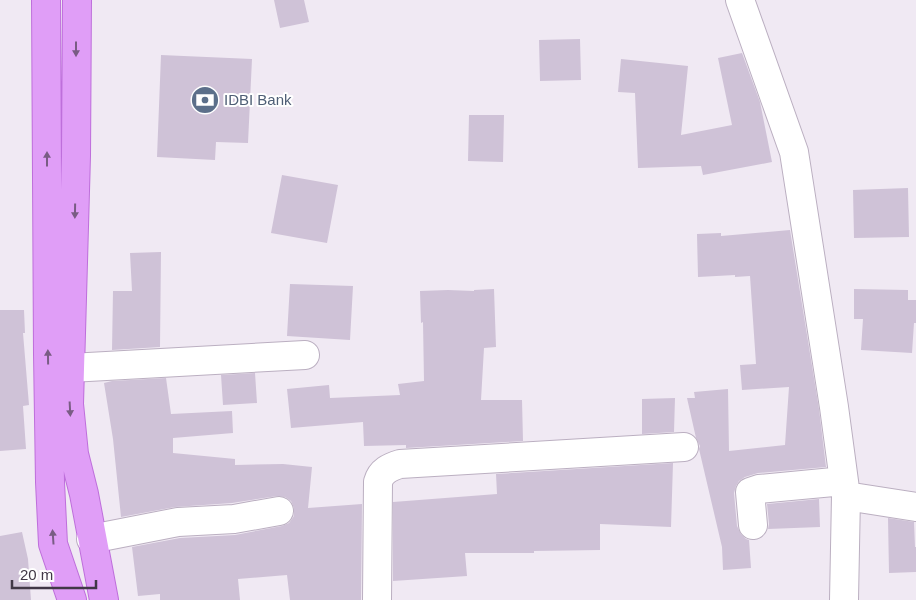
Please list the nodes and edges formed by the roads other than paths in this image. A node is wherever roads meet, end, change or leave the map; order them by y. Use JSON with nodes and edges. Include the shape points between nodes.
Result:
{"nodes":[{"id":1,"x":46,"y":0,"type":"edge"},
{"id":2,"x":77,"y":0,"type":"edge"},
{"id":3,"x":740,"y":0,"type":"edge"},
{"id":4,"x":305,"y":356,"type":"dead end"},
{"id":5,"x":70,"y":368,"type":"junction"},
{"id":6,"x":684,"y":447,"type":"dead end"},
{"id":7,"x":845,"y":489,"type":"junction"},
{"id":8,"x":916,"y":507,"type":"edge"},
{"id":9,"x":280,"y":511,"type":"dead end"},
{"id":10,"x":753,"y":525,"type":"dead end"},
{"id":11,"x":92,"y":540,"type":"junction"},
{"id":12,"x":72,"y":600,"type":"edge"},
{"id":13,"x":104,"y":600,"type":"edge"},
{"id":14,"x":376,"y":600,"type":"edge"},
{"id":15,"x":844,"y":600,"type":"edge"}],
"edges":[{"from":12,"to":1,"type":"main road","one_way":true,"via":[[53,544],[50,482]]},
{"from":2,"to":5,"type":"main road","one_way":true},
{"from":3,"to":7,"type":"street","via":[[794,152]]},
{"from":4,"to":5,"type":"street"},
{"from":5,"to":11,"type":"main road","one_way":true,"via":[[69,404],[74,454]]},
{"from":6,"to":14,"type":"street","via":[[391,467],[378,482]]},
{"from":7,"to":8,"type":"street"},
{"from":7,"to":10,"type":"street","via":[[759,489],[750,492]]},
{"from":7,"to":15,"type":"street"},
{"from":9,"to":11,"type":"street","via":[[234,519],[178,522]]},
{"from":11,"to":13,"type":"main road"}]}
